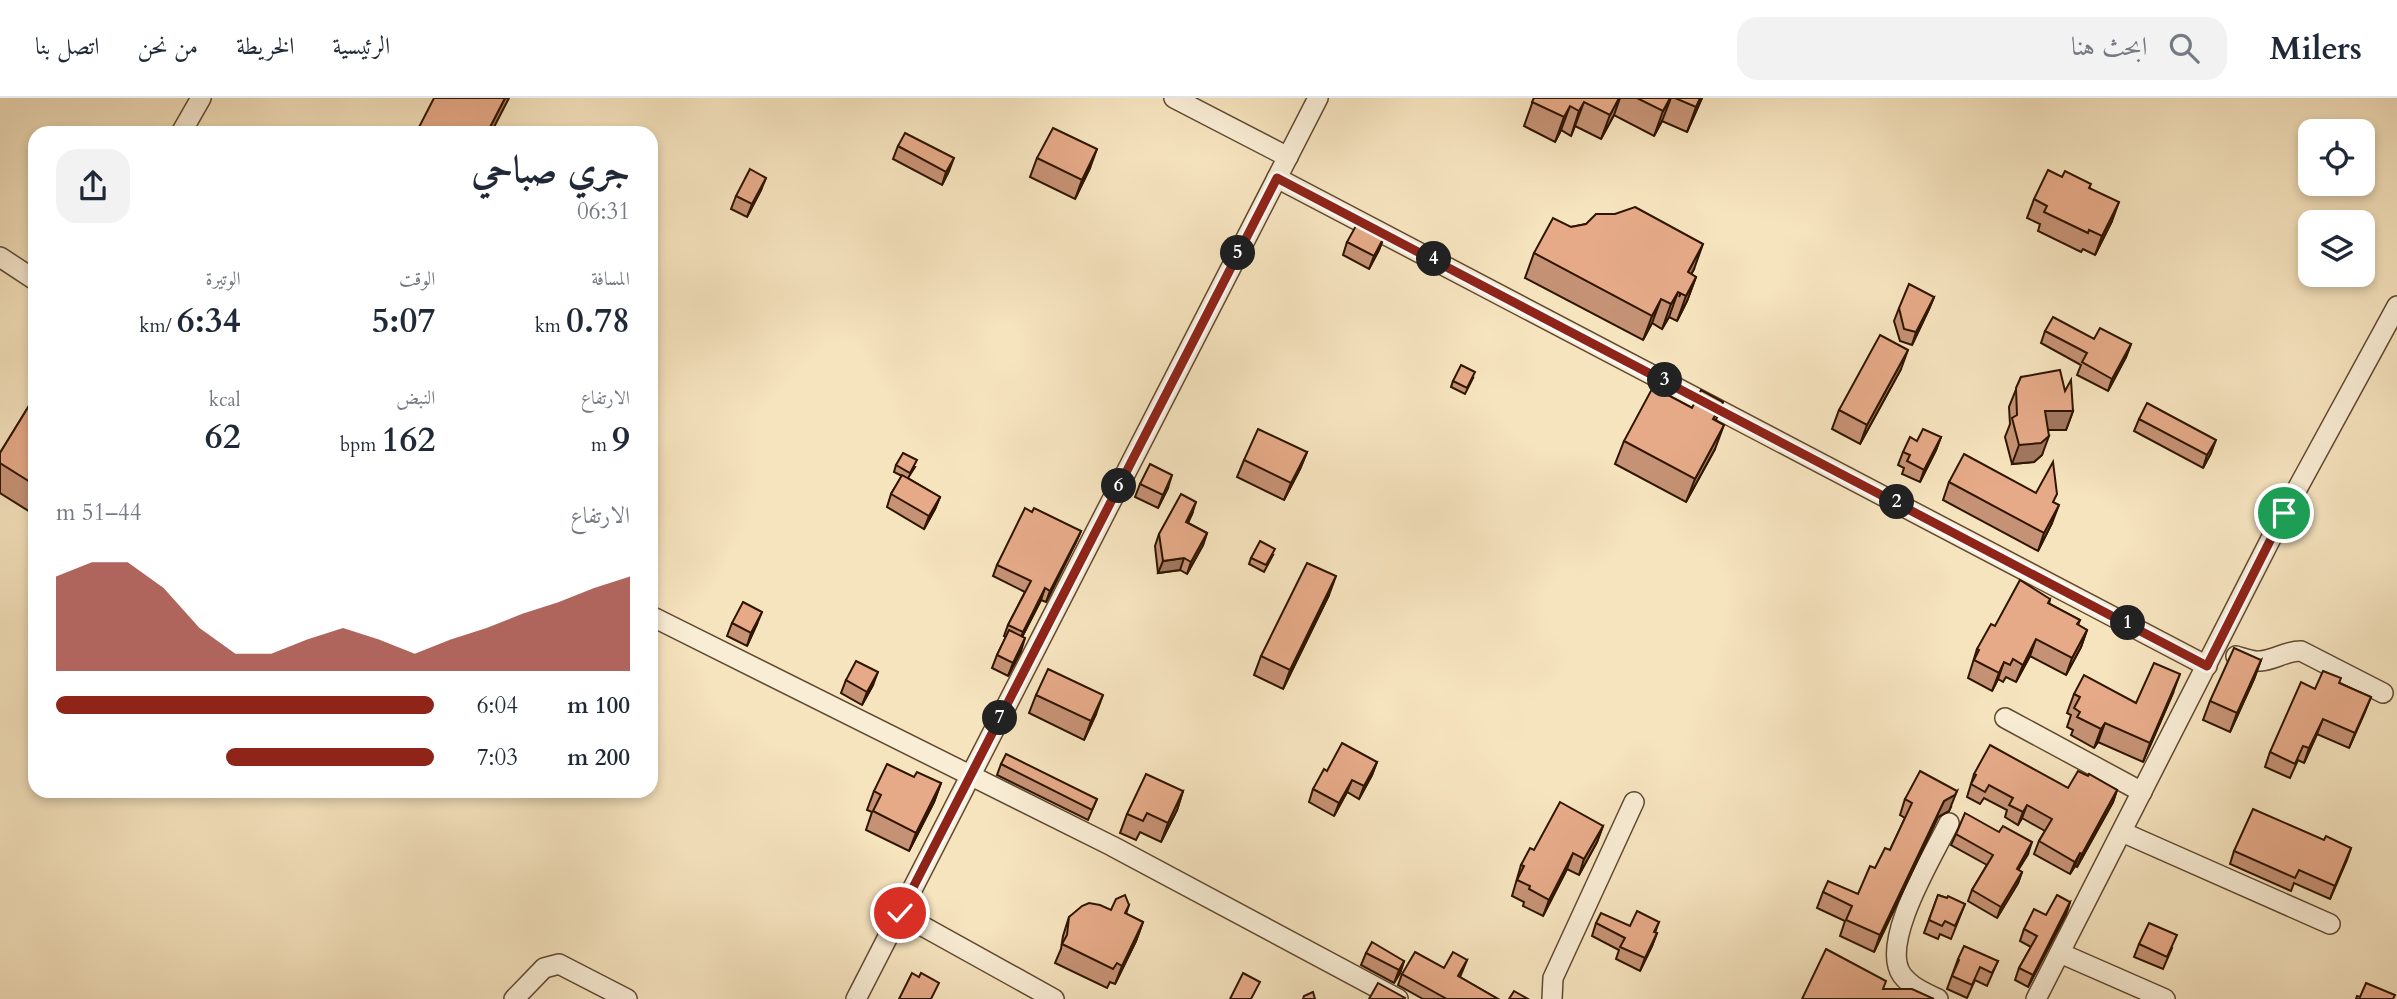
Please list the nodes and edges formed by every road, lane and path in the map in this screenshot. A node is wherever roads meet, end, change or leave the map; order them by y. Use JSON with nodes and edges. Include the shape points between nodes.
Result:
{"nodes":[{"id":1,"x":201,"y":98,"type":"edge"},
{"id":2,"x":1174,"y":98,"type":"edge"},
{"id":3,"x":1318,"y":98,"type":"edge"},
{"id":4,"x":185,"y":126,"type":"edge"},
{"id":5,"x":1287,"y":157,"type":"junction"},
{"id":6,"x":1277,"y":178,"type":"junction"},
{"id":7,"x":0,"y":257,"type":"edge"},
{"id":8,"x":28,"y":275,"type":"edge"},
{"id":9,"x":2397,"y":306,"type":"edge"},
{"id":10,"x":658,"y":619,"type":"edge"},
{"id":11,"x":2211,"y":658,"type":"junction"},
{"id":12,"x":2383,"y":693,"type":"dead end"},
{"id":13,"x":2005,"y":718,"type":"dead end"},
{"id":14,"x":970,"y":777,"type":"junction"},
{"id":15,"x":2142,"y":792,"type":"junction"},
{"id":16,"x":1634,"y":802,"type":"dead end"},
{"id":17,"x":1949,"y":823,"type":"dead end"},
{"id":18,"x":2122,"y":832,"type":"junction"},
{"id":19,"x":900,"y":913,"type":"junction"},
{"id":20,"x":2330,"y":924,"type":"dead end"},
{"id":21,"x":2060,"y":953,"type":"junction"},
{"id":22,"x":514,"y":999,"type":"edge"},
{"id":23,"x":628,"y":999,"type":"edge"},
{"id":24,"x":856,"y":999,"type":"edge"},
{"id":25,"x":1054,"y":999,"type":"edge"},
{"id":26,"x":1398,"y":999,"type":"edge"},
{"id":27,"x":1552,"y":999,"type":"edge"},
{"id":28,"x":1938,"y":999,"type":"edge"},
{"id":29,"x":2036,"y":999,"type":"edge"},
{"id":30,"x":2165,"y":999,"type":"edge"}],
"edges":[{"from":1,"to":4,"type":"street"},
{"from":2,"to":5,"type":"street"},
{"from":3,"to":5,"type":"street"},
{"from":5,"to":6,"type":"street"},
{"from":6,"to":11,"type":"street"},
{"from":6,"to":14,"type":"street"},
{"from":7,"to":8,"type":"street"},
{"from":9,"to":11,"type":"street"},
{"from":10,"to":14,"type":"street"},
{"from":11,"to":12,"type":"street","via":[[2256,662],[2301,651]]},
{"from":11,"to":15,"type":"street"},
{"from":13,"to":15,"type":"street"},
{"from":14,"to":19,"type":"street"},
{"from":14,"to":26,"type":"street","via":[[1112,846]]},
{"from":15,"to":18,"type":"street"},
{"from":16,"to":27,"type":"street","via":[[1553,978]]},
{"from":17,"to":28,"type":"street","via":[[1899,928],[1894,951],[1902,976]]},
{"from":18,"to":20,"type":"street"},
{"from":18,"to":21,"type":"street"},
{"from":19,"to":24,"type":"street"},
{"from":19,"to":25,"type":"street"},
{"from":21,"to":29,"type":"street"},
{"from":21,"to":30,"type":"street"},
{"from":22,"to":23,"type":"street","via":[[544,968],[559,964]]}]}
